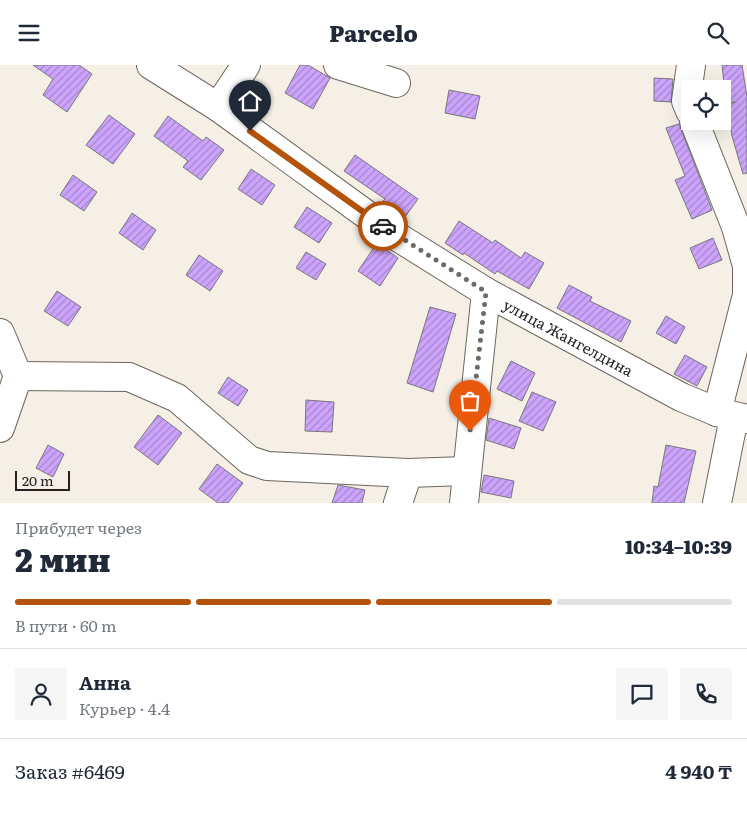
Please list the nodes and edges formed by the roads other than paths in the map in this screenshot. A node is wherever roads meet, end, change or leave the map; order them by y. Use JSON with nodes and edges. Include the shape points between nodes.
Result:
{"nodes":[{"id":1,"x":151,"y":65,"type":"edge"},
{"id":2,"x":246,"y":65,"type":"edge"},
{"id":3,"x":338,"y":65,"type":"edge"},
{"id":4,"x":691,"y":65,"type":"edge"},
{"id":5,"x":689,"y":80,"type":"edge"},
{"id":6,"x":396,"y":83,"type":"dead end"},
{"id":7,"x":218,"y":107,"type":"junction"},
{"id":8,"x":698,"y":130,"type":"edge"},
{"id":9,"x":486,"y":292,"type":"junction"},
{"id":10,"x":0,"y":333,"type":"edge"},
{"id":11,"x":18,"y":375,"type":"junction"},
{"id":12,"x":733,"y":416,"type":"edge"},
{"id":13,"x":0,"y":428,"type":"edge"},
{"id":14,"x":465,"y":471,"type":"junction"},
{"id":15,"x":408,"y":473,"type":"junction"},
{"id":16,"x":398,"y":503,"type":"edge"},
{"id":17,"x":464,"y":503,"type":"edge"},
{"id":18,"x":717,"y":503,"type":"edge"}],
"edges":[{"from":1,"to":7,"type":"street","name":"улица Жангелдина"},
{"from":2,"to":7,"type":"street"},
{"from":3,"to":6,"type":"street"},
{"from":4,"to":5,"type":"street"},
{"from":7,"to":9,"type":"street","name":"улица Жангелдина","via":[[396,236]]},
{"from":8,"to":12,"type":"street","via":[[736,227],[747,265]]},
{"from":9,"to":12,"type":"street","name":"улица Жангелдина","via":[[681,397]]},
{"from":9,"to":14,"type":"street"},
{"from":10,"to":11,"type":"street"},
{"from":11,"to":13,"type":"street"},
{"from":11,"to":15,"type":"street","via":[[129,377],[177,398],[250,460],[267,466]]},
{"from":12,"to":18,"type":"street"},
{"from":14,"to":15,"type":"street"},
{"from":14,"to":17,"type":"street"},
{"from":15,"to":16,"type":"street"}]}
